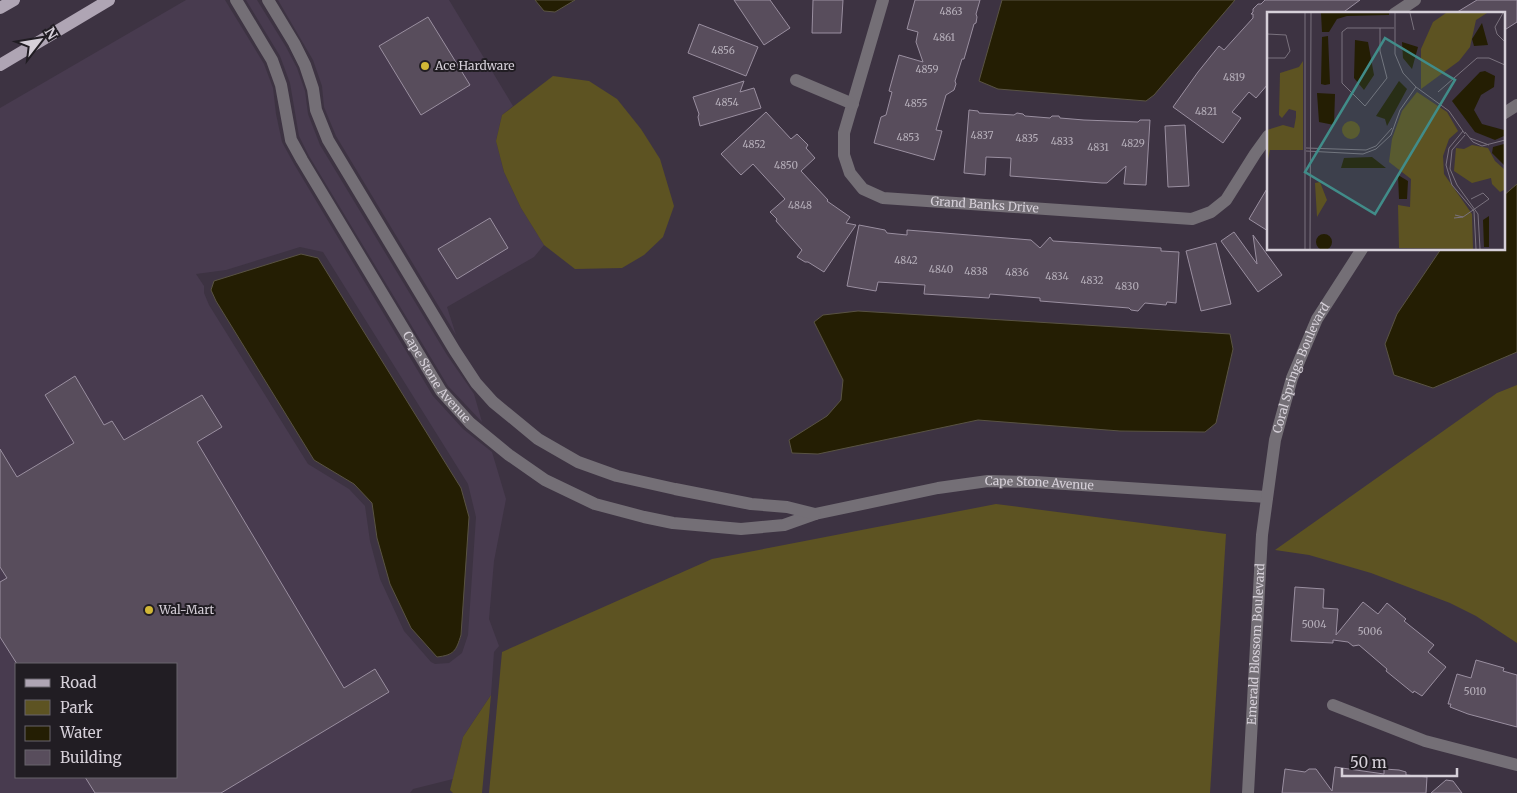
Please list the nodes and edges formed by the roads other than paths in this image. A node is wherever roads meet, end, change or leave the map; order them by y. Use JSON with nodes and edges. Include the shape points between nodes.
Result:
{"nodes":[{"id":1,"x":14,"y":0,"type":"edge"},
{"id":2,"x":109,"y":0,"type":"edge"},
{"id":3,"x":236,"y":0,"type":"edge"},
{"id":4,"x":268,"y":0,"type":"edge"},
{"id":5,"x":883,"y":0,"type":"edge"},
{"id":6,"x":1415,"y":0,"type":"edge"},
{"id":7,"x":0,"y":8,"type":"edge"},
{"id":8,"x":1397,"y":12,"type":"edge"},
{"id":9,"x":0,"y":65,"type":"edge"},
{"id":10,"x":796,"y":80,"type":"dead end"},
{"id":11,"x":853,"y":104,"type":"junction"},
{"id":12,"x":1517,"y":105,"type":"edge"},
{"id":13,"x":1504,"y":113,"type":"edge"},
{"id":14,"x":1267,"y":137,"type":"edge"},
{"id":15,"x":1361,"y":250,"type":"edge"},
{"id":16,"x":1266,"y":497,"type":"junction"},
{"id":17,"x":815,"y":514,"type":"junction"},
{"id":18,"x":1333,"y":705,"type":"dead end"},
{"id":19,"x":1517,"y":765,"type":"edge"},
{"id":20,"x":1248,"y":793,"type":"edge"}],
"edges":[{"from":1,"to":7,"type":"main road"},
{"from":2,"to":9,"type":"main road"},
{"from":3,"to":17,"type":"street","name":"Cape Stone Avenue","via":[[272,60],[281,85],[291,140],[302,160],[441,391],[470,423],[509,456],[545,480],[595,504],[644,518],[741,529],[784,525]]},
{"from":4,"to":17,"type":"street","name":"Cape Stone Avenue","via":[[305,65],[316,110],[328,140],[455,351],[493,402],[538,439],[578,462],[617,476]]},
{"from":5,"to":11,"type":"street","name":"Grand Banks Drive"},
{"from":6,"to":8,"type":"street"},
{"from":10,"to":11,"type":"street"},
{"from":11,"to":14,"type":"street","name":"Grand Banks Drive","via":[[844,133],[844,155],[850,173],[863,189],[883,198],[1192,219],[1212,212],[1226,200]]},
{"from":12,"to":13,"type":"street"},
{"from":15,"to":16,"type":"street","name":"Coral Springs Boulevard","via":[[1317,319],[1292,378],[1275,440]]},
{"from":16,"to":17,"type":"street","name":"Cape Stone Avenue","via":[[988,481]]},
{"from":16,"to":20,"type":"street","name":"Emerald Blossom Boulevard"},
{"from":18,"to":19,"type":"street","via":[[1425,741]]}]}
